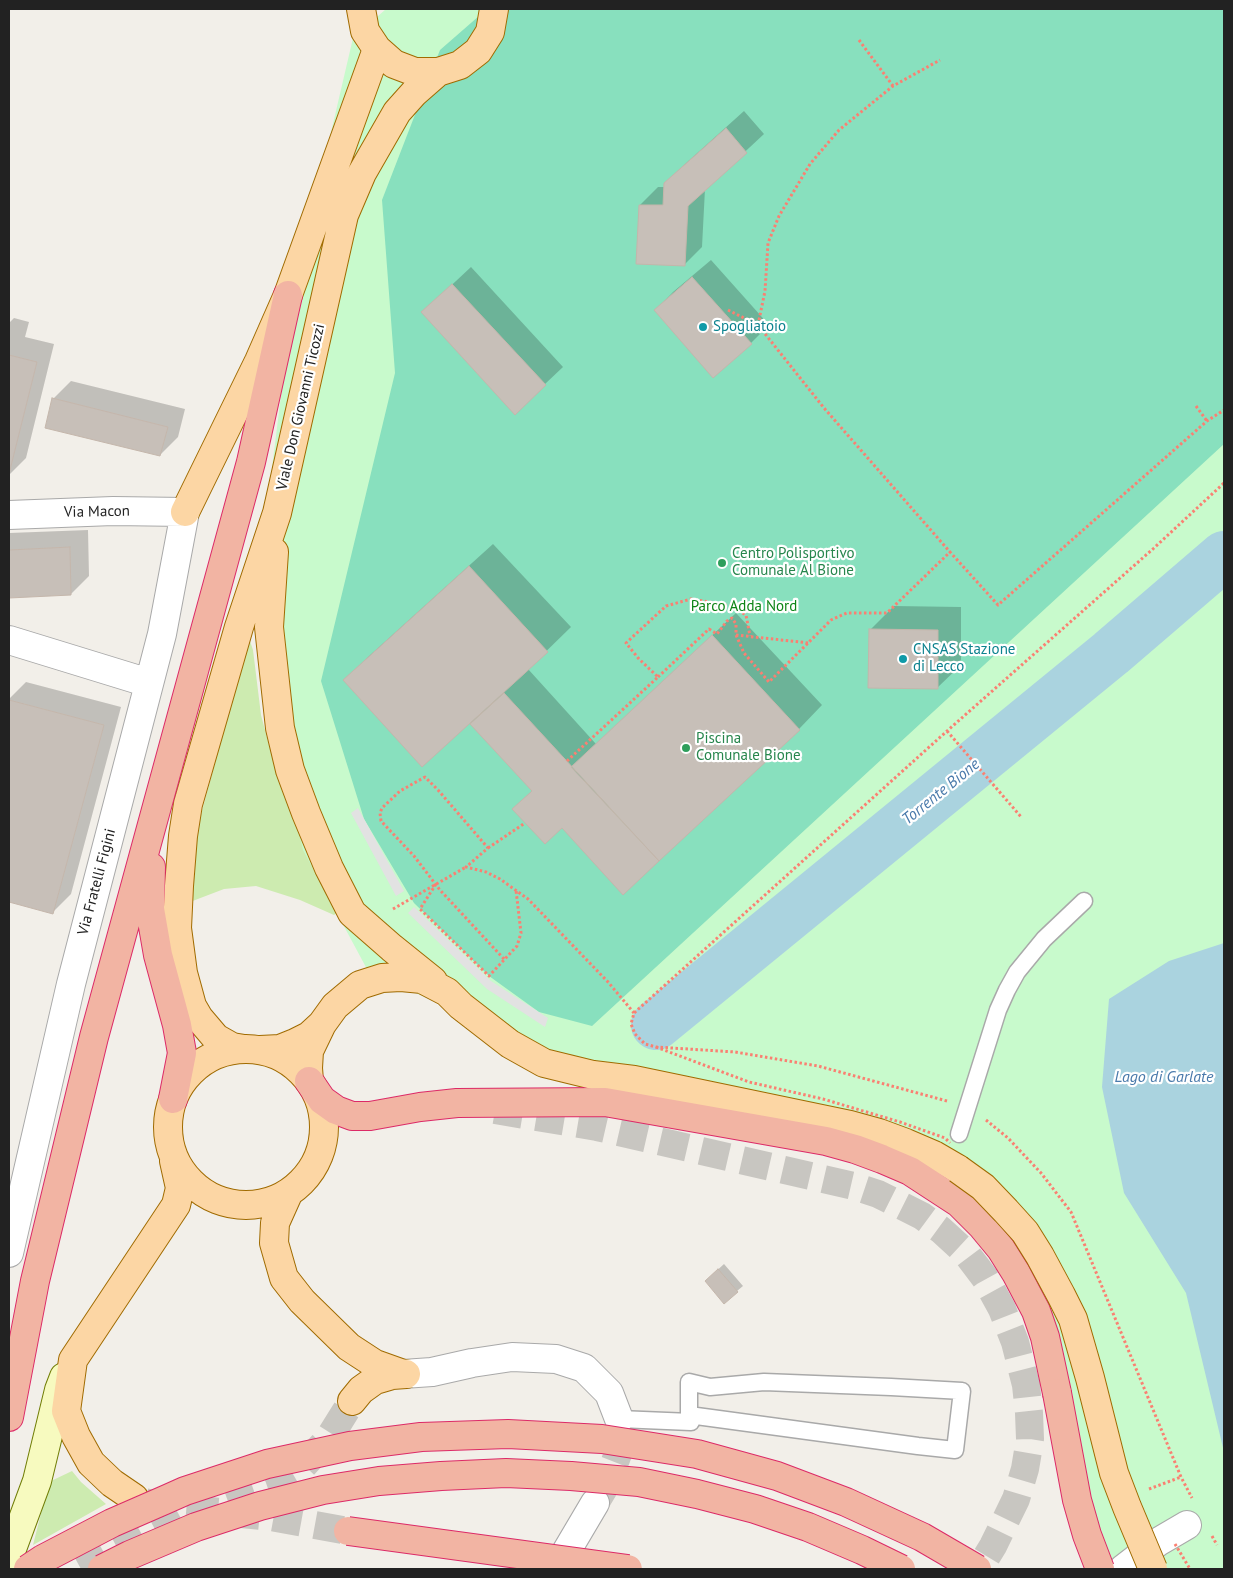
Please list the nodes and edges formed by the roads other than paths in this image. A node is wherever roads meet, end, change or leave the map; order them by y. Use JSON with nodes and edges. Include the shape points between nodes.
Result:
{"nodes":[{"id":1,"x":361,"y":9,"type":"edge"},
{"id":2,"x":494,"y":9,"type":"edge"},
{"id":3,"x":376,"y":49,"type":"junction"},
{"id":4,"x":438,"y":72,"type":"junction"},
{"id":5,"x":288,"y":295,"type":"junction"},
{"id":6,"x":185,"y":512,"type":"junction"},
{"id":7,"x":277,"y":513,"type":"junction"},
{"id":8,"x":9,"y":515,"type":"edge"},
{"id":9,"x":9,"y":640,"type":"edge"},
{"id":10,"x":149,"y":682,"type":"junction"},
{"id":11,"x":155,"y":813,"type":"junction"},
{"id":12,"x":1084,"y":901,"type":"dead end"},
{"id":13,"x":447,"y":992,"type":"junction"},
{"id":14,"x":322,"y":1024,"type":"junction"},
{"id":15,"x":250,"y":1049,"type":"junction"},
{"id":16,"x":309,"y":1081,"type":"junction"},
{"id":17,"x":173,"y":1099,"type":"junction"},
{"id":18,"x":956,"y":1149,"type":"junction"},
{"id":19,"x":171,"y":1151,"type":"junction"},
{"id":20,"x":288,"y":1194,"type":"junction"},
{"id":21,"x":9,"y":1253,"type":"edge"},
{"id":22,"x":343,"y":1342,"type":"junction"},
{"id":23,"x":72,"y":1360,"type":"junction"},
{"id":24,"x":406,"y":1374,"type":"junction"},
{"id":25,"x":689,"y":1415,"type":"junction"},
{"id":26,"x":9,"y":1417,"type":"edge"},
{"id":27,"x":619,"y":1420,"type":"joint"},
{"id":28,"x":134,"y":1498,"type":"tunnel mouth"},
{"id":29,"x":595,"y":1504,"type":"tunnel mouth"},
{"id":30,"x":1190,"y":1523,"type":"road end"},
{"id":31,"x":348,"y":1531,"type":"tunnel mouth"},
{"id":32,"x":9,"y":1557,"type":"edge"},
{"id":33,"x":28,"y":1569,"type":"edge"},
{"id":34,"x":102,"y":1569,"type":"edge"},
{"id":35,"x":556,"y":1569,"type":"edge"},
{"id":36,"x":628,"y":1569,"type":"edge"},
{"id":37,"x":901,"y":1569,"type":"edge"},
{"id":38,"x":977,"y":1569,"type":"edge"},
{"id":39,"x":1100,"y":1569,"type":"edge"},
{"id":40,"x":1123,"y":1569,"type":"edge"},
{"id":41,"x":1154,"y":1569,"type":"edge"}],
"edges":[{"from":1,"to":3,"type":"main road","name":"Viale Don Giovanni Ticozzi","via":[[366,31]]},
{"from":2,"to":4,"type":"main road","name":"Viale Don Giovanni Ticozzi","via":[[490,32],[478,51],[460,65]]},
{"from":3,"to":4,"type":"main road","name":"Viale Don Giovanni Ticozzi","via":[[394,64],[415,72]]},
{"from":3,"to":5,"type":"main road"},
{"from":4,"to":7,"type":"main road","name":"Viale Don Giovanni Ticozzi","via":[[397,112],[362,173],[344,215]]},
{"from":5,"to":6,"type":"main road"},
{"from":5,"to":11,"type":"highway","via":[[251,462]]},
{"from":6,"to":8,"type":"street","name":"Via Macon"},
{"from":6,"to":10,"type":"street","name":"Via Fratelli Figini","via":[[162,634]]},
{"from":7,"to":13,"type":"main road","via":[[269,626],[280,728],[290,770],[325,859],[352,913]]},
{"from":7,"to":15,"type":"main road","name":"Viale Don Giovanni Ticozzi","via":[[239,627],[188,804],[178,886],[177,928],[183,973],[192,1006],[216,1038],[232,1047]]},
{"from":9,"to":10,"type":"street"},
{"from":10,"to":21,"type":"street","name":"Via Fratelli Figini","via":[[71,984]]},
{"from":11,"to":17,"type":"highway","via":[[150,909],[182,1053]]},
{"from":11,"to":26,"type":"highway","via":[[94,1036],[39,1262]]},
{"from":12,"to":18,"type":"lane","via":[[1044,939],[1017,972],[998,1010]]},
{"from":13,"to":14,"type":"main road","via":[[422,979],[382,978],[360,985],[348,994]]},
{"from":13,"to":18,"type":"main road","via":[[510,1044],[544,1063],[879,1132],[934,1155]]},
{"from":14,"to":15,"type":"main road","via":[[309,1036],[280,1049]]},
{"from":14,"to":16,"type":"main road","via":[[309,1050]]},
{"from":15,"to":16,"type":"main road","via":[[286,1060]]},
{"from":15,"to":17,"type":"main road","via":[[229,1051],[201,1063],[189,1073]]},
{"from":16,"to":20,"type":"main road","via":[[323,1110],[323,1143],[311,1172]]},
{"from":16,"to":39,"type":"highway","bridge":true,"via":[[322,1100],[352,1116],[457,1103],[605,1102],[826,1141],[882,1159],[933,1185],[958,1203],[988,1234],[1016,1272],[1036,1310],[1045,1337],[1077,1500]]},
{"from":17,"to":19,"type":"main road","via":[[168,1124]]},
{"from":18,"to":41,"type":"main road","bridge":true,"via":[[983,1187],[1025,1232],[1073,1319],[1114,1473]]},
{"from":19,"to":20,"type":"main road","via":[[177,1166],[192,1184],[226,1204],[258,1205]]},
{"from":19,"to":23,"type":"main road","via":[[180,1188],[176,1205]]},
{"from":20,"to":22,"type":"main road","via":[[275,1223],[274,1243],[284,1278]]},
{"from":22,"to":24,"type":"main road","via":[[375,1364]]},
{"from":22,"to":24,"type":"main road","via":[[353,1358],[357,1376],[352,1401],[375,1380]]},
{"from":23,"to":28,"type":"main road","via":[[66,1411],[76,1436],[91,1463]]},
{"from":23,"to":32,"type":"main road","via":[[59,1390],[37,1481]]},
{"from":24,"to":27,"type":"street","via":[[512,1358],[556,1359],[584,1368],[609,1393]]},
{"from":25,"to":25,"type":"lane","via":[[955,1450],[962,1392],[764,1382],[710,1387],[688,1382]]},
{"from":25,"to":27,"type":"lane","via":[[691,1422]]},
{"from":29,"to":35,"type":"street"},
{"from":30,"to":40,"type":"street"},
{"from":31,"to":36,"type":"highway","bridge":true},
{"from":33,"to":38,"type":"highway","bridge":true,"via":[[112,1523],[185,1491],[267,1464],[350,1446],[404,1439],[508,1434],[602,1439],[697,1454],[777,1476],[863,1509],[922,1537]]},
{"from":34,"to":37,"type":"highway","bridge":true,"via":[[196,1527],[322,1490],[379,1481],[506,1472],[639,1482],[697,1494],[808,1527]]}]}
